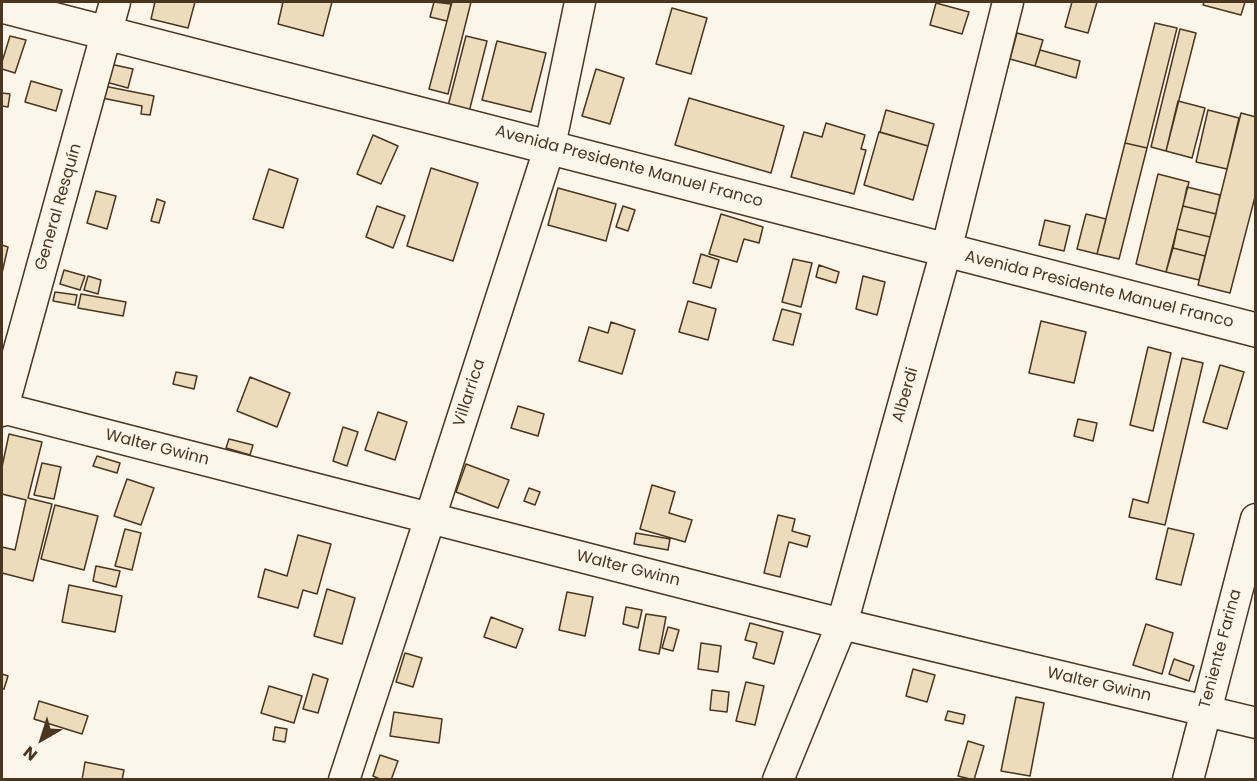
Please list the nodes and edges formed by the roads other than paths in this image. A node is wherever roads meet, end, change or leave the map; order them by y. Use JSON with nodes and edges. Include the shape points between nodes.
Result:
{"nodes":[{"id":1,"x":115,"y":2,"type":"edge"},
{"id":2,"x":580,"y":2,"type":"edge"},
{"id":3,"x":1008,"y":2,"type":"edge"},
{"id":4,"x":17,"y":6,"type":"edge"},
{"id":5,"x":107,"y":33,"type":"junction"},
{"id":6,"x":550,"y":146,"type":"junction"},
{"id":7,"x":946,"y":251,"type":"junction"},
{"id":8,"x":1256,"y":330,"type":"edge"},
{"id":9,"x":2,"y":409,"type":"edge"},
{"id":10,"x":430,"y":518,"type":"junction"},
{"id":11,"x":1256,"y":519,"type":"edge"},
{"id":12,"x":842,"y":624,"type":"junction"},
{"id":13,"x":1205,"y":710,"type":"junction"},
{"id":14,"x":1256,"y":723,"type":"edge"},
{"id":15,"x":344,"y":780,"type":"edge"},
{"id":16,"x":778,"y":780,"type":"edge"},
{"id":17,"x":1188,"y":780,"type":"edge"}],
"edges":[{"from":1,"to":5,"type":"street","name":"General Resquín"},
{"from":2,"to":6,"type":"street","name":"Villarrica"},
{"from":3,"to":7,"type":"street","name":"Alberdi"},
{"from":4,"to":5,"type":"main road","name":"Avenida Presidente Manuel Franco"},
{"from":5,"to":6,"type":"main road","name":"Avenida Presidente Manuel Franco"},
{"from":5,"to":9,"type":"street","name":"General Resquín"},
{"from":6,"to":7,"type":"main road","name":"Avenida Presidente Manuel Franco"},
{"from":6,"to":10,"type":"street","name":"Villarrica"},
{"from":7,"to":8,"type":"main road","name":"Avenida Presidente Manuel Franco"},
{"from":7,"to":12,"type":"street","name":"Alberdi"},
{"from":9,"to":10,"type":"street","name":"Walter Gwinn"},
{"from":10,"to":12,"type":"street","name":"Walter Gwinn"},
{"from":10,"to":15,"type":"street","name":"Villarrica"},
{"from":11,"to":13,"type":"street","name":"Teniente Farina"},
{"from":12,"to":13,"type":"street","name":"Walter Gwinn"},
{"from":12,"to":16,"type":"street","name":"Alberdi"},
{"from":13,"to":14,"type":"street","name":"Walter Gwinn"},
{"from":13,"to":17,"type":"street","name":"Teniente Farina"}]}
